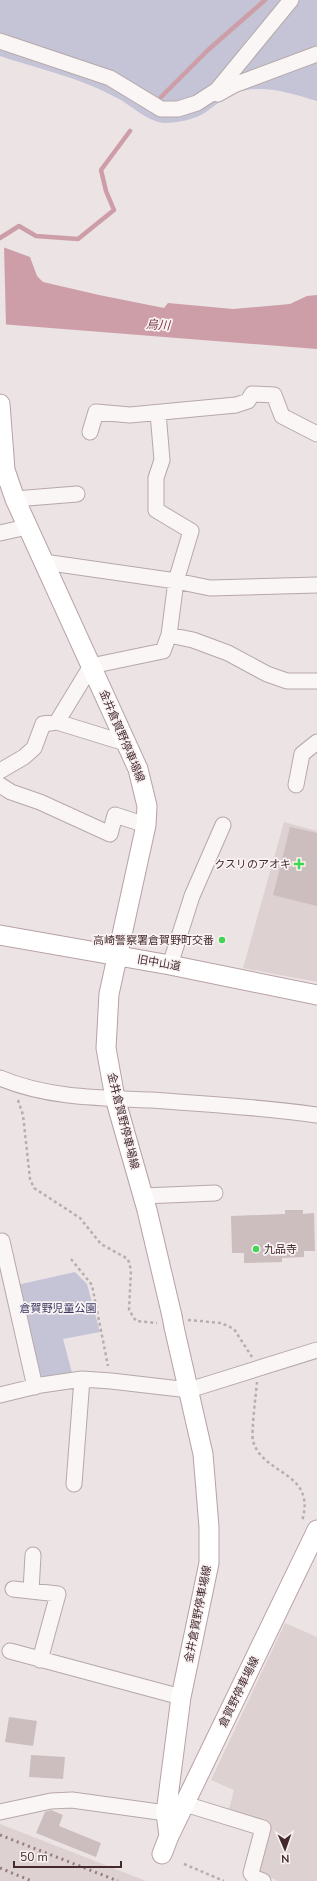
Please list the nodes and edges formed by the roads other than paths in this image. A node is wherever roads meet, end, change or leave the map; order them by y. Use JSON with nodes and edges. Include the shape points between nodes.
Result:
{"nodes":[{"id":1,"x":291,"y":0,"type":"edge"},
{"id":2,"x":0,"y":41,"type":"edge"},
{"id":3,"x":0,"y":46,"type":"edge"},
{"id":4,"x":317,"y":54,"type":"edge"},
{"id":5,"x":0,"y":404,"type":"edge"},
{"id":6,"x":158,"y":413,"type":"junction"},
{"id":7,"x":90,"y":432,"type":"dead end"},
{"id":8,"x":317,"y":434,"type":"edge"},
{"id":9,"x":76,"y":494,"type":"dead end"},
{"id":10,"x":15,"y":499,"type":"junction"},
{"id":11,"x":27,"y":527,"type":"junction"},
{"id":12,"x":0,"y":533,"type":"edge"},
{"id":13,"x":44,"y":562,"type":"junction"},
{"id":14,"x":176,"y":581,"type":"junction"},
{"id":15,"x":317,"y":585,"type":"edge"},
{"id":16,"x":169,"y":635,"type":"junction"},
{"id":17,"x":91,"y":666,"type":"junction"},
{"id":18,"x":317,"y":681,"type":"edge"},
{"id":19,"x":57,"y":722,"type":"junction"},
{"id":20,"x":317,"y":742,"type":"edge"},
{"id":21,"x":126,"y":743,"type":"junction"},
{"id":22,"x":0,"y":771,"type":"edge"},
{"id":23,"x":0,"y":785,"type":"edge"},
{"id":24,"x":296,"y":785,"type":"dead end"},
{"id":25,"x":223,"y":824,"type":"dead end"},
{"id":26,"x":146,"y":825,"type":"junction"},
{"id":27,"x":0,"y":935,"type":"edge"},
{"id":28,"x":118,"y":956,"type":"junction"},
{"id":29,"x":170,"y":965,"type":"junction"},
{"id":30,"x":317,"y":995,"type":"edge"},
{"id":31,"x":0,"y":1078,"type":"edge"},
{"id":32,"x":115,"y":1098,"type":"junction"},
{"id":33,"x":317,"y":1115,"type":"edge"},
{"id":34,"x":214,"y":1194,"type":"dead end"},
{"id":35,"x":143,"y":1196,"type":"junction"},
{"id":36,"x":2,"y":1241,"type":"dead end"},
{"id":37,"x":317,"y":1350,"type":"edge"},
{"id":38,"x":82,"y":1379,"type":"junction"},
{"id":39,"x":35,"y":1387,"type":"junction"},
{"id":40,"x":189,"y":1390,"type":"junction"},
{"id":41,"x":0,"y":1395,"type":"edge"},
{"id":42,"x":74,"y":1484,"type":"dead end"},
{"id":43,"x":308,"y":1528,"type":"edge"},
{"id":44,"x":34,"y":1555,"type":"dead end"},
{"id":45,"x":13,"y":1589,"type":"dead end"},
{"id":46,"x":32,"y":1591,"type":"junction"},
{"id":47,"x":10,"y":1651,"type":"dead end"},
{"id":48,"x":40,"y":1660,"type":"junction"},
{"id":49,"x":181,"y":1698,"type":"junction"},
{"id":50,"x":184,"y":1804,"type":"junction"},
{"id":51,"x":0,"y":1812,"type":"edge"},
{"id":52,"x":166,"y":1813,"type":"junction"},
{"id":53,"x":169,"y":1836,"type":"junction"},
{"id":54,"x":162,"y":1854,"type":"dead end"},
{"id":55,"x":263,"y":1881,"type":"edge"}],
"edges":[{"from":1,"to":2,"type":"street","via":[[217,90],[197,103],[178,109],[161,109],[110,78]]},
{"from":3,"to":4,"type":"street","via":[[108,82],[137,99],[148,109],[169,114],[189,112],[234,85]]},
{"from":5,"to":10,"type":"main road","name":"金井倉賀野停車場線","via":[[5,470]]},
{"from":6,"to":7,"type":"street","via":[[130,415],[96,412]]},
{"from":6,"to":8,"type":"street","via":[[236,405],[248,401],[252,394],[274,395],[282,416]]},
{"from":6,"to":14,"type":"street","via":[[162,460],[156,478],[156,510],[191,532]]},
{"from":9,"to":10,"type":"street"},
{"from":10,"to":11,"type":"main road","name":"金井倉賀野停車場線"},
{"from":11,"to":12,"type":"street"},
{"from":11,"to":13,"type":"main road","name":"金井倉賀野停車場線"},
{"from":13,"to":14,"type":"street"},
{"from":13,"to":17,"type":"main road","name":"金井倉賀野停車場線"},
{"from":14,"to":15,"type":"street","via":[[210,588]]},
{"from":14,"to":16,"type":"street"},
{"from":16,"to":17,"type":"street","via":[[163,651]]},
{"from":16,"to":18,"type":"street","via":[[193,640],[267,674],[287,680]]},
{"from":17,"to":19,"type":"street"},
{"from":17,"to":21,"type":"main road","name":"金井倉賀野停車場線"},
{"from":19,"to":21,"type":"street"},
{"from":19,"to":22,"type":"street","via":[[43,724],[34,748]]},
{"from":20,"to":24,"type":"street","via":[[302,754]]},
{"from":21,"to":26,"type":"main road","name":"金井倉賀野停車場線","via":[[143,787],[147,806]]},
{"from":23,"to":26,"type":"street","via":[[110,834],[115,815]]},
{"from":25,"to":29,"type":"street","via":[[192,896]]},
{"from":26,"to":28,"type":"main road","name":"金井倉賀野停車場線"},
{"from":27,"to":28,"type":"main road","name":"旧中山道"},
{"from":28,"to":29,"type":"main road","name":"旧中山道"},
{"from":28,"to":32,"type":"main road","name":"金井倉賀野停車場線","via":[[110,994],[106,1034]]},
{"from":29,"to":30,"type":"main road","name":"旧中山道"},
{"from":31,"to":32,"type":"street","via":[[56,1094]]},
{"from":32,"to":33,"type":"street","via":[[270,1108]]},
{"from":32,"to":35,"type":"main road","name":"金井倉賀野停車場線"},
{"from":34,"to":35,"type":"street"},
{"from":35,"to":40,"type":"main road","name":"金井倉賀野停車場線"},
{"from":36,"to":39,"type":"street"},
{"from":37,"to":40,"type":"street"},
{"from":38,"to":39,"type":"street"},
{"from":38,"to":40,"type":"street"},
{"from":38,"to":42,"type":"street"},
{"from":39,"to":41,"type":"street"},
{"from":40,"to":49,"type":"main road","name":"金井倉賀野停車場線","via":[[203,1454],[209,1563]]},
{"from":43,"to":50,"type":"main road","name":"倉賀野停車場線"},
{"from":44,"to":46,"type":"street"},
{"from":45,"to":46,"type":"street"},
{"from":46,"to":48,"type":"street","via":[[58,1594]]},
{"from":47,"to":48,"type":"street"},
{"from":48,"to":49,"type":"street"},
{"from":49,"to":52,"type":"main road","name":"金井倉賀野停車場線"},
{"from":50,"to":53,"type":"main road","name":"倉賀野停車場線"},
{"from":50,"to":55,"type":"street","via":[[263,1828],[251,1872],[255,1878]]},
{"from":51,"to":52,"type":"street","via":[[51,1801],[72,1800]]},
{"from":52,"to":53,"type":"main road","name":"金井倉賀野停車場線"},
{"from":53,"to":54,"type":"main road","name":"倉賀野停車場線"}]}
